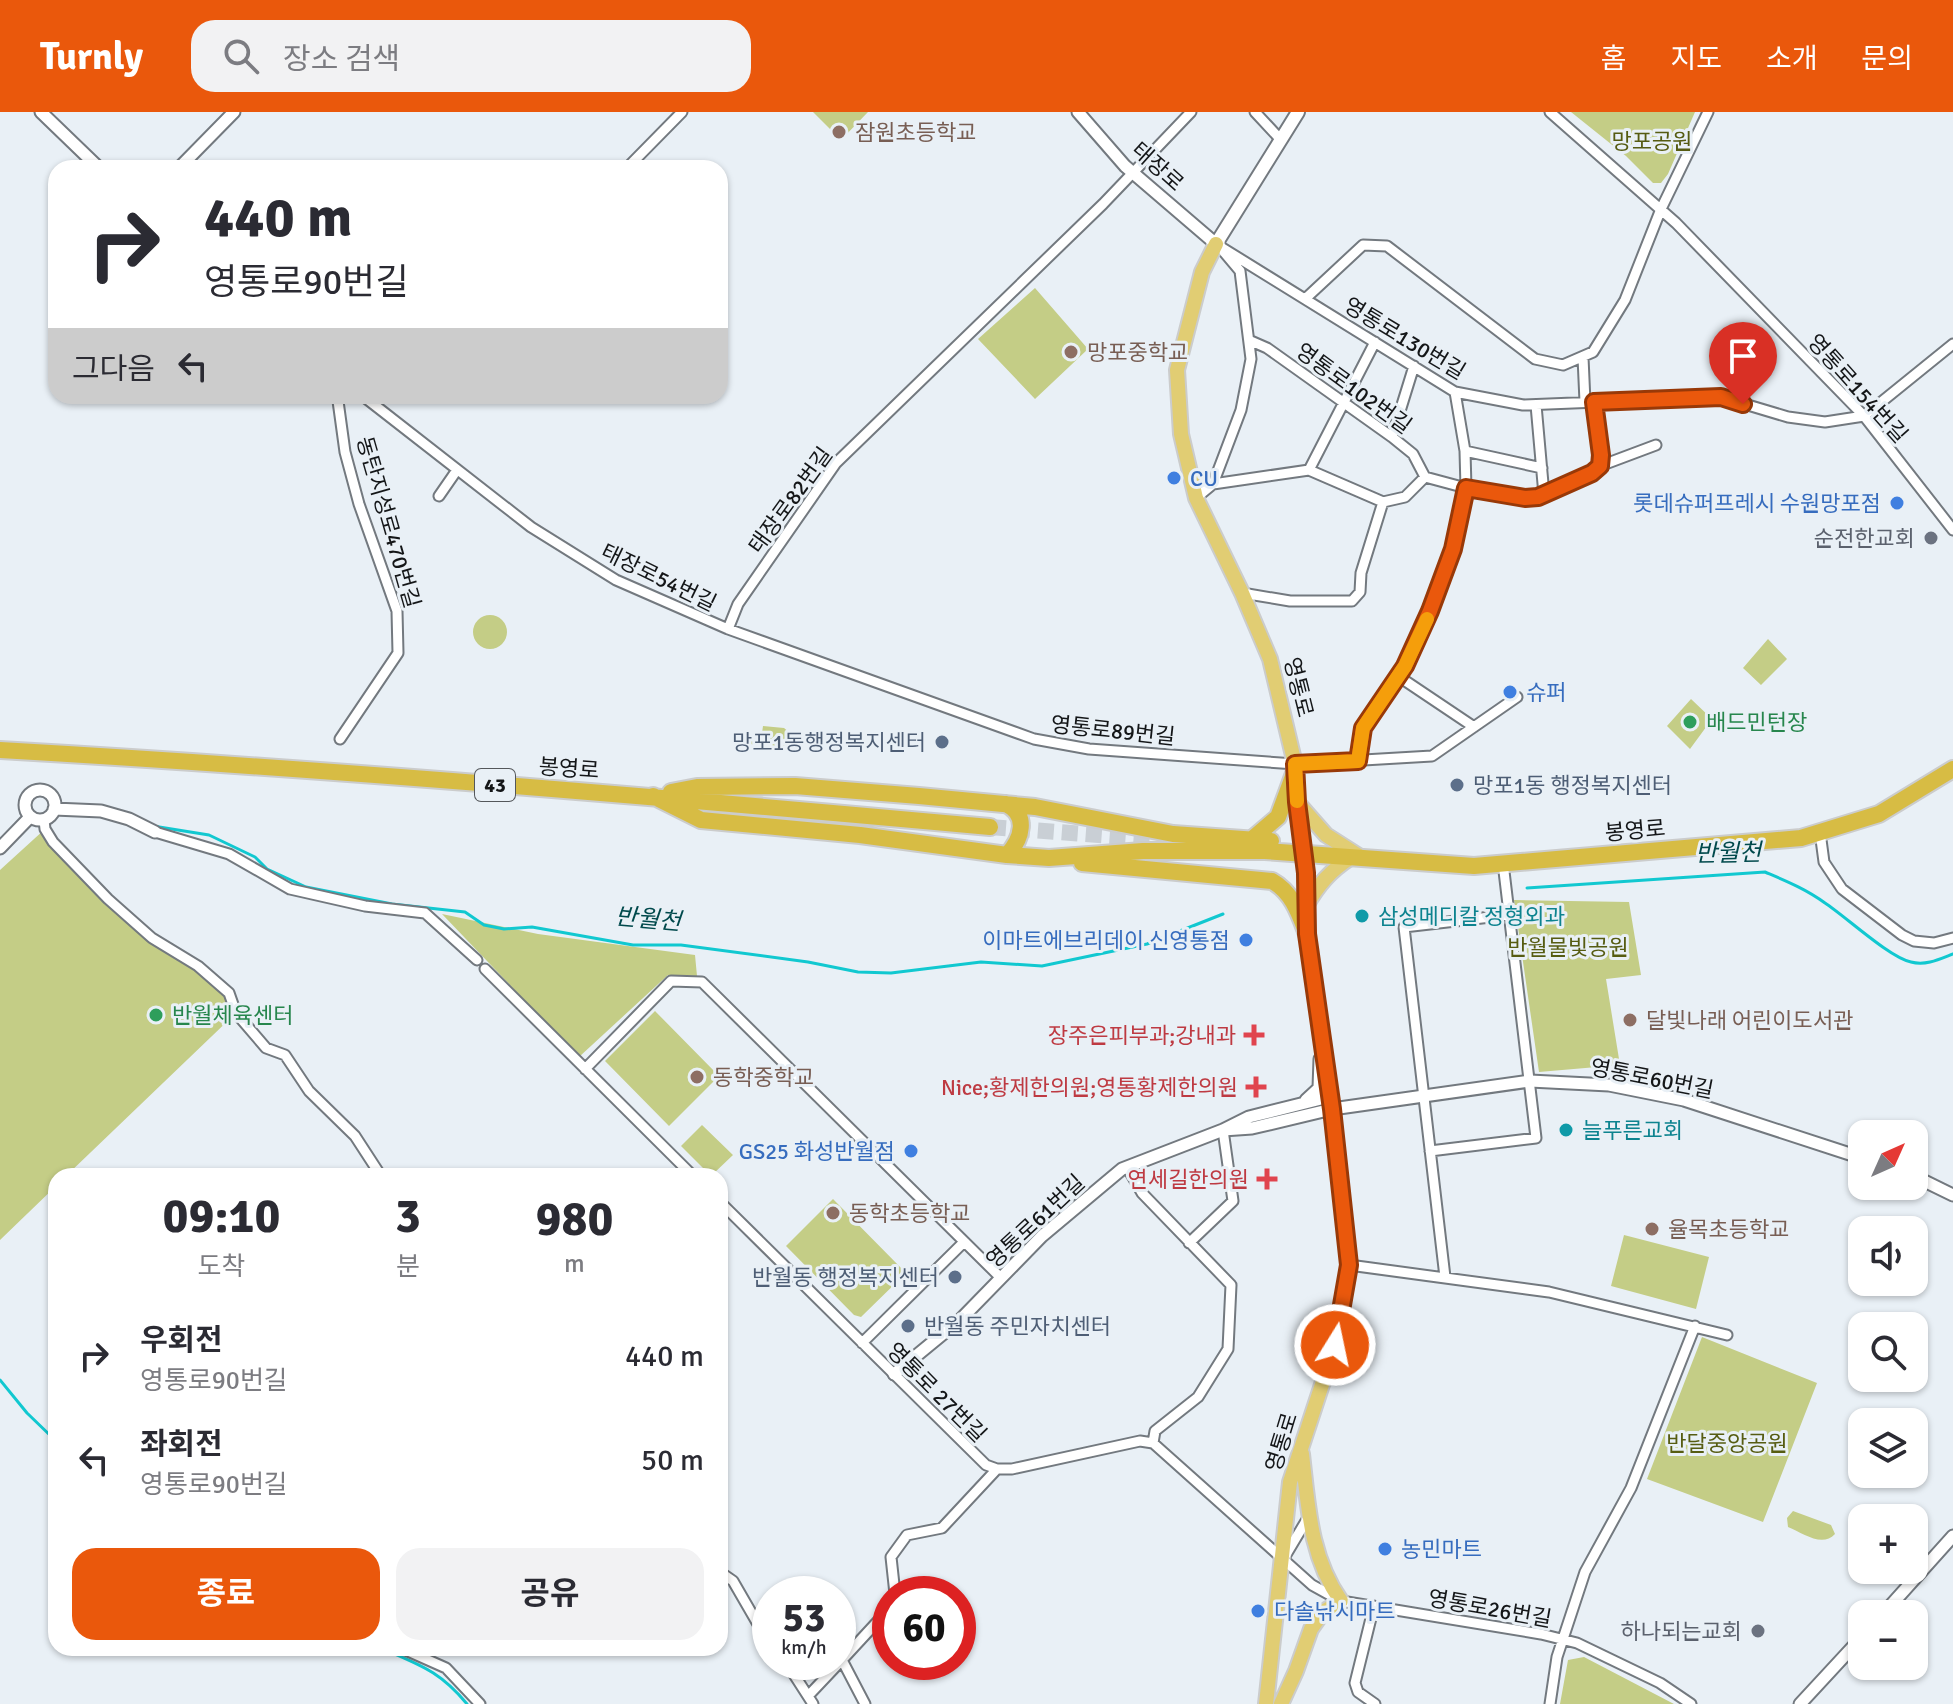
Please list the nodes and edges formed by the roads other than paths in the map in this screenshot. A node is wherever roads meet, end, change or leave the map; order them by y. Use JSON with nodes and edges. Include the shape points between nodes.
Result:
{"nodes":[{"id":1,"x":41,"y":112,"type":"edge"},
{"id":2,"x":234,"y":112,"type":"edge"},
{"id":3,"x":682,"y":112,"type":"edge"},
{"id":4,"x":1078,"y":112,"type":"edge"},
{"id":5,"x":1191,"y":112,"type":"edge"},
{"id":6,"x":1255,"y":112,"type":"edge"},
{"id":7,"x":1298,"y":112,"type":"edge"},
{"id":8,"x":1550,"y":112,"type":"edge"},
{"id":9,"x":1708,"y":112,"type":"edge"},
{"id":10,"x":1281,"y":140,"type":"junction"},
{"id":11,"x":91,"y":160,"type":"edge"},
{"id":12,"x":187,"y":160,"type":"edge"},
{"id":13,"x":635,"y":160,"type":"edge"},
{"id":14,"x":1133,"y":173,"type":"junction"},
{"id":15,"x":1661,"y":209,"type":"junction"},
{"id":16,"x":1216,"y":244,"type":"junction"},
{"id":17,"x":1305,"y":299,"type":"junction"},
{"id":18,"x":1251,"y":341,"type":"junction"},
{"id":19,"x":1375,"y":342,"type":"junction"},
{"id":20,"x":1953,"y":344,"type":"edge"},
{"id":21,"x":1583,"y":357,"type":"junction"},
{"id":22,"x":1414,"y":366,"type":"junction"},
{"id":23,"x":1455,"y":392,"type":"junction"},
{"id":24,"x":1344,"y":402,"type":"junction"},
{"id":25,"x":1589,"y":402,"type":"junction"},
{"id":26,"x":338,"y":404,"type":"edge"},
{"id":27,"x":373,"y":404,"type":"edge"},
{"id":28,"x":1536,"y":405,"type":"junction"},
{"id":29,"x":1864,"y":416,"type":"junction"},
{"id":30,"x":1392,"y":437,"type":"junction"},
{"id":31,"x":1656,"y":445,"type":"dead end"},
{"id":32,"x":1465,"y":451,"type":"junction"},
{"id":33,"x":1600,"y":466,"type":"junction"},
{"id":34,"x":1542,"y":468,"type":"junction"},
{"id":35,"x":457,"y":470,"type":"junction"},
{"id":36,"x":1309,"y":470,"type":"junction"},
{"id":37,"x":1425,"y":477,"type":"junction"},
{"id":38,"x":1213,"y":484,"type":"junction"},
{"id":39,"x":1466,"y":488,"type":"junction"},
{"id":40,"x":1544,"y":495,"type":"junction"},
{"id":41,"x":439,"y":496,"type":"dead end"},
{"id":42,"x":1196,"y":498,"type":"junction"},
{"id":43,"x":1383,"y":502,"type":"junction"},
{"id":44,"x":1953,"y":530,"type":"edge"},
{"id":45,"x":1242,"y":593,"type":"junction"},
{"id":46,"x":728,"y":629,"type":"junction"},
{"id":47,"x":1398,"y":676,"type":"junction"},
{"id":48,"x":1517,"y":697,"type":"dead end"},
{"id":49,"x":933,"y":702,"type":"joint"},
{"id":50,"x":1474,"y":727,"type":"junction"},
{"id":51,"x":340,"y":739,"type":"dead end"},
{"id":52,"x":0,"y":750,"type":"edge"},
{"id":53,"x":1358,"y":761,"type":"junction"},
{"id":54,"x":1295,"y":767,"type":"junction"},
{"id":55,"x":1953,"y":769,"type":"edge"},
{"id":56,"x":653,"y":796,"type":"junction"},
{"id":57,"x":994,"y":802,"type":"junction"},
{"id":58,"x":1297,"y":802,"type":"junction"},
{"id":59,"x":54,"y":809,"type":"junction"},
{"id":60,"x":30,"y":817,"type":"junction"},
{"id":61,"x":44,"y":820,"type":"junction"},
{"id":62,"x":990,"y":827,"type":"tunnel mouth"},
{"id":63,"x":155,"y":832,"type":"joint"},
{"id":64,"x":1820,"y":832,"type":"junction"},
{"id":65,"x":1251,"y":840,"type":"junction"},
{"id":66,"x":0,"y":848,"type":"edge"},
{"id":67,"x":1007,"y":855,"type":"junction"},
{"id":68,"x":1304,"y":855,"type":"junction"},
{"id":69,"x":1049,"y":858,"type":"junction"},
{"id":70,"x":1356,"y":858,"type":"junction"},
{"id":71,"x":1503,"y":863,"type":"junction"},
{"id":72,"x":1306,"y":906,"type":"junction"},
{"id":73,"x":1508,"y":915,"type":"junction"},
{"id":74,"x":1307,"y":934,"type":"junction"},
{"id":75,"x":1953,"y":938,"type":"edge"},
{"id":76,"x":477,"y":960,"type":"dead end"},
{"id":77,"x":485,"y":969,"type":"dead end"},
{"id":78,"x":1322,"y":1039,"type":"junction"},
{"id":79,"x":585,"y":1069,"type":"junction"},
{"id":80,"x":1530,"y":1081,"type":"junction"},
{"id":81,"x":1424,"y":1096,"type":"junction"},
{"id":82,"x":1331,"y":1103,"type":"junction"},
{"id":83,"x":1299,"y":1104,"type":"junction"},
{"id":84,"x":1223,"y":1130,"type":"junction"},
{"id":85,"x":1430,"y":1151,"type":"junction"},
{"id":86,"x":1848,"y":1153,"type":"edge"},
{"id":87,"x":1127,"y":1167,"type":"junction"},
{"id":88,"x":376,"y":1168,"type":"edge"},
{"id":89,"x":685,"y":1168,"type":"edge"},
{"id":90,"x":1928,"y":1183,"type":"edge"},
{"id":91,"x":1953,"y":1195,"type":"edge"},
{"id":92,"x":728,"y":1210,"type":"edge"},
{"id":93,"x":964,"y":1242,"type":"junction"},
{"id":94,"x":1189,"y":1243,"type":"junction"},
{"id":95,"x":1349,"y":1265,"type":"junction"},
{"id":96,"x":1445,"y":1277,"type":"junction"},
{"id":97,"x":1001,"y":1278,"type":"junction"},
{"id":98,"x":1695,"y":1326,"type":"junction"},
{"id":99,"x":1727,"y":1335,"type":"dead end"},
{"id":100,"x":862,"y":1343,"type":"junction"},
{"id":101,"x":894,"y":1374,"type":"junction"},
{"id":102,"x":1155,"y":1431,"type":"junction"},
{"id":103,"x":1140,"y":1441,"type":"junction"},
{"id":104,"x":1153,"y":1443,"type":"junction"},
{"id":105,"x":1301,"y":1446,"type":"junction"},
{"id":106,"x":997,"y":1469,"type":"junction"},
{"id":107,"x":1309,"y":1515,"type":"junction"},
{"id":108,"x":1953,"y":1536,"type":"edge"},
{"id":109,"x":1284,"y":1558,"type":"junction"},
{"id":110,"x":893,"y":1576,"type":"edge"},
{"id":111,"x":728,"y":1578,"type":"edge"},
{"id":112,"x":1896,"y":1600,"type":"edge"},
{"id":113,"x":1341,"y":1601,"type":"junction"},
{"id":114,"x":1374,"y":1606,"type":"junction"},
{"id":115,"x":752,"y":1614,"type":"edge"},
{"id":116,"x":872,"y":1628,"type":"edge"},
{"id":117,"x":1564,"y":1640,"type":"junction"},
{"id":118,"x":856,"y":1645,"type":"edge"},
{"id":119,"x":1848,"y":1652,"type":"edge"},
{"id":120,"x":419,"y":1656,"type":"edge"},
{"id":121,"x":798,"y":1680,"type":"edge"},
{"id":122,"x":826,"y":1680,"type":"edge"},
{"id":123,"x":852,"y":1680,"type":"edge"},
{"id":124,"x":811,"y":1700,"type":"edge"},
{"id":125,"x":480,"y":1704,"type":"edge"},
{"id":126,"x":865,"y":1704,"type":"edge"},
{"id":127,"x":1266,"y":1704,"type":"edge"},
{"id":128,"x":1281,"y":1704,"type":"edge"},
{"id":129,"x":1375,"y":1704,"type":"edge"},
{"id":130,"x":1550,"y":1704,"type":"edge"},
{"id":131,"x":1691,"y":1704,"type":"edge"},
{"id":132,"x":1800,"y":1704,"type":"edge"}],
"edges":[{"from":1,"to":11,"type":"street"},
{"from":2,"to":12,"type":"street"},
{"from":3,"to":13,"type":"street"},
{"from":4,"to":14,"type":"street","name":"태장로"},
{"from":5,"to":14,"type":"street","name":"태장로82번길"},
{"from":6,"to":10,"type":"street"},
{"from":7,"to":10,"type":"main road","name":"영통로"},
{"from":8,"to":15,"type":"street","name":"영통로154번길"},
{"from":9,"to":15,"type":"street"},
{"from":10,"to":16,"type":"main road","name":"영통로"},
{"from":14,"to":16,"type":"street","name":"태장로"},
{"from":14,"to":46,"type":"street","name":"태장로82번길","via":[[836,463],[738,604]]},
{"from":15,"to":21,"type":"street","via":[[1625,300],[1593,352]]},
{"from":15,"to":29,"type":"street","name":"영통로154번길"},
{"from":16,"to":17,"type":"street","name":"영통로130번길"},
{"from":16,"to":18,"type":"street","via":[[1240,271]]},
{"from":16,"to":42,"type":"main road","name":"영통로","via":[[1202,272],[1177,370],[1181,434]]},
{"from":17,"to":19,"type":"street","name":"영통로130번길"},
{"from":17,"to":21,"type":"street","via":[[1363,245],[1387,246],[1535,359],[1563,365]]},
{"from":18,"to":24,"type":"street","name":"영통로102번길"},
{"from":18,"to":38,"type":"street","via":[[1246,393]]},
{"from":19,"to":22,"type":"street","name":"영통로130번길"},
{"from":19,"to":24,"type":"street"},
{"from":20,"to":29,"type":"street"},
{"from":21,"to":25,"type":"street"},
{"from":22,"to":23,"type":"street","name":"영통로130번길"},
{"from":22,"to":30,"type":"street"},
{"from":23,"to":28,"type":"street","name":"영통로130번길"},
{"from":23,"to":32,"type":"street"},
{"from":24,"to":30,"type":"street","name":"영통로102번길"},
{"from":24,"to":36,"type":"street"},
{"from":25,"to":28,"type":"street","name":"영통로130번길"},
{"from":25,"to":29,"type":"street","name":"영통로130번길","via":[[1721,397],[1809,421]]},
{"from":25,"to":33,"type":"street"},
{"from":26,"to":51,"type":"street","name":"동탄지성로470번길","via":[[359,504],[397,611],[398,653]]},
{"from":27,"to":35,"type":"street","name":"태장로54번길"},
{"from":28,"to":34,"type":"street"},
{"from":29,"to":44,"type":"street","name":"영통로154번길"},
{"from":30,"to":37,"type":"street","name":"영통로102번길","via":[[1413,454]]},
{"from":31,"to":33,"type":"street"},
{"from":32,"to":34,"type":"street"},
{"from":32,"to":39,"type":"street"},
{"from":33,"to":40,"type":"street"},
{"from":34,"to":40,"type":"street"},
{"from":35,"to":41,"type":"street"},
{"from":35,"to":46,"type":"street","name":"태장로54번길","via":[[531,527],[616,580]]},
{"from":36,"to":38,"type":"street"},
{"from":36,"to":43,"type":"street"},
{"from":37,"to":39,"type":"street"},
{"from":37,"to":43,"type":"street","via":[[1405,497]]},
{"from":38,"to":42,"type":"street"},
{"from":39,"to":40,"type":"street","via":[[1525,498]]},
{"from":39,"to":47,"type":"street","via":[[1448,562]]},
{"from":42,"to":45,"type":"main road","name":"영통로"},
{"from":43,"to":45,"type":"street","via":[[1360,592],[1352,601],[1290,601]]},
{"from":45,"to":54,"type":"main road","name":"영통로","via":[[1270,659]]},
{"from":46,"to":49,"type":"street","name":"태장로54번길"},
{"from":47,"to":50,"type":"street"},
{"from":47,"to":53,"type":"street","via":[[1363,728]]},
{"from":48,"to":50,"type":"street","name":"영통로89번길"},
{"from":49,"to":54,"type":"street","name":"영통로89번길","via":[[1034,739],[1089,749]]},
{"from":50,"to":53,"type":"street","name":"영통로89번길","via":[[1432,756]]},
{"from":52,"to":56,"type":"highway","name":"봉영로","number":"43"},
{"from":53,"to":54,"type":"street","name":"영통로89번길"},
{"from":54,"to":58,"type":"main road","name":"영통로"},
{"from":54,"to":65,"type":"highway","via":[[1278,817]]},
{"from":55,"to":64,"type":"highway","name":"봉영로","via":[[1879,814]]},
{"from":56,"to":57,"type":"highway","via":[[697,787],[795,786]]},
{"from":56,"to":62,"type":"highway","name":"봉영로","number":"43"},
{"from":56,"to":67,"type":"highway","via":[[701,820]]},
{"from":57,"to":65,"type":"highway","via":[[1173,834]]},
{"from":57,"to":67,"type":"highway","via":[[1010,805],[1020,818],[1021,836]]},
{"from":58,"to":68,"type":"main road","name":"영통로"},
{"from":58,"to":70,"type":"main road"},
{"from":59,"to":60,"type":"street","via":[[50,794],[33,791],[24,809]]},
{"from":59,"to":61,"type":"street"},
{"from":59,"to":63,"type":"street","via":[[101,811]]},
{"from":60,"to":61,"type":"street"},
{"from":60,"to":66,"type":"street"},
{"from":61,"to":88,"type":"street","via":[[53,842],[108,899],[229,993],[236,1013],[266,1048],[285,1055]]},
{"from":63,"to":76,"type":"street","via":[[229,854],[290,889],[425,913]]},
{"from":64,"to":71,"type":"highway","name":"봉영로","via":[[1801,838]]},
{"from":64,"to":75,"type":"street","via":[[1824,862],[1842,889],[1914,941]]},
{"from":65,"to":68,"type":"highway","via":[[1279,841]]},
{"from":67,"to":69,"type":"highway"},
{"from":68,"to":69,"type":"highway","name":"봉영로","via":[[1143,851]]},
{"from":68,"to":70,"type":"highway","name":"봉영로"},
{"from":68,"to":72,"type":"main road","name":"영통로"},
{"from":69,"to":74,"type":"highway","via":[[1272,881],[1294,901]]},
{"from":70,"to":71,"type":"highway","name":"봉영로"},
{"from":70,"to":72,"type":"main road","via":[[1334,868]]},
{"from":71,"to":73,"type":"street"},
{"from":72,"to":74,"type":"main road","name":"영통로"},
{"from":73,"to":80,"type":"street"},
{"from":73,"to":81,"type":"street","via":[[1404,927]]},
{"from":74,"to":78,"type":"main road","name":"영통로"},
{"from":77,"to":79,"type":"street"},
{"from":78,"to":82,"type":"main road","name":"영통로"},
{"from":78,"to":83,"type":"street","via":[[1319,1088]]},
{"from":79,"to":89,"type":"street"},
{"from":79,"to":93,"type":"street","via":[[671,981],[702,982]]},
{"from":80,"to":81,"type":"street","name":"영통로60번길"},
{"from":80,"to":85,"type":"street","via":[[1536,1138]]},
{"from":80,"to":86,"type":"street","name":"영통로60번길","via":[[1609,1085],[1684,1100]]},
{"from":81,"to":82,"type":"street","name":"영통로60번길"},
{"from":81,"to":85,"type":"street"},
{"from":82,"to":83,"type":"street"},
{"from":82,"to":84,"type":"street","via":[[1252,1128]]},
{"from":82,"to":95,"type":"main road","name":"영통로"},
{"from":83,"to":84,"type":"street"},
{"from":84,"to":87,"type":"street","name":"영통로61번길"},
{"from":84,"to":94,"type":"street","via":[[1233,1201]]},
{"from":85,"to":96,"type":"street"},
{"from":87,"to":94,"type":"street","via":[[1142,1193]]},
{"from":87,"to":97,"type":"street","name":"영통로61번길","via":[[1042,1236]]},
{"from":90,"to":91,"type":"street"},
{"from":92,"to":100,"type":"street","name":"영통로 27번길"},
{"from":93,"to":97,"type":"street"},
{"from":93,"to":100,"type":"street"},
{"from":94,"to":102,"type":"street","via":[[1231,1285],[1228,1349],[1198,1397]]},
{"from":95,"to":96,"type":"street"},
{"from":95,"to":105,"type":"main road","name":"영통로","via":[[1335,1345]]},
{"from":96,"to":98,"type":"street","via":[[1549,1292]]},
{"from":97,"to":101,"type":"street","name":"영통로61번길"},
{"from":98,"to":99,"type":"street"},
{"from":98,"to":117,"type":"street","via":[[1631,1488],[1585,1572]]},
{"from":100,"to":101,"type":"street","name":"영통로 27번길"},
{"from":101,"to":106,"type":"street","name":"영통로 27번길","via":[[963,1445]]},
{"from":102,"to":103,"type":"street"},
{"from":102,"to":104,"type":"street"},
{"from":103,"to":104,"type":"street","name":"영통로 27번길"},
{"from":103,"to":106,"type":"street","name":"영통로 27번길"},
{"from":104,"to":109,"type":"street"},
{"from":105,"to":107,"type":"main road"},
{"from":105,"to":109,"type":"main road","name":"영통로","via":[[1290,1482]]},
{"from":106,"to":110,"type":"street","via":[[942,1528],[907,1535],[891,1557]]},
{"from":107,"to":109,"type":"street"},
{"from":107,"to":113,"type":"main road","via":[[1318,1557]]},
{"from":108,"to":112,"type":"street"},
{"from":109,"to":113,"type":"street","name":"영통로26번길","via":[[1312,1585]]},
{"from":109,"to":127,"type":"main road","name":"영통로"},
{"from":111,"to":115,"type":"street"},
{"from":113,"to":114,"type":"street","name":"영통로26번길"},
{"from":113,"to":128,"type":"main road","via":[[1323,1612],[1311,1629]]},
{"from":114,"to":117,"type":"street","name":"영통로26번길"},
{"from":114,"to":129,"type":"street","via":[[1355,1683],[1358,1692]]},
{"from":116,"to":118,"type":"street"},
{"from":117,"to":130,"type":"street"},
{"from":117,"to":131,"type":"street","name":"영통로26번길","via":[[1610,1657]]},
{"from":119,"to":132,"type":"street"},
{"from":120,"to":125,"type":"street","via":[[446,1668]]},
{"from":121,"to":124,"type":"street"},
{"from":122,"to":124,"type":"street"},
{"from":123,"to":126,"type":"street"}]}
